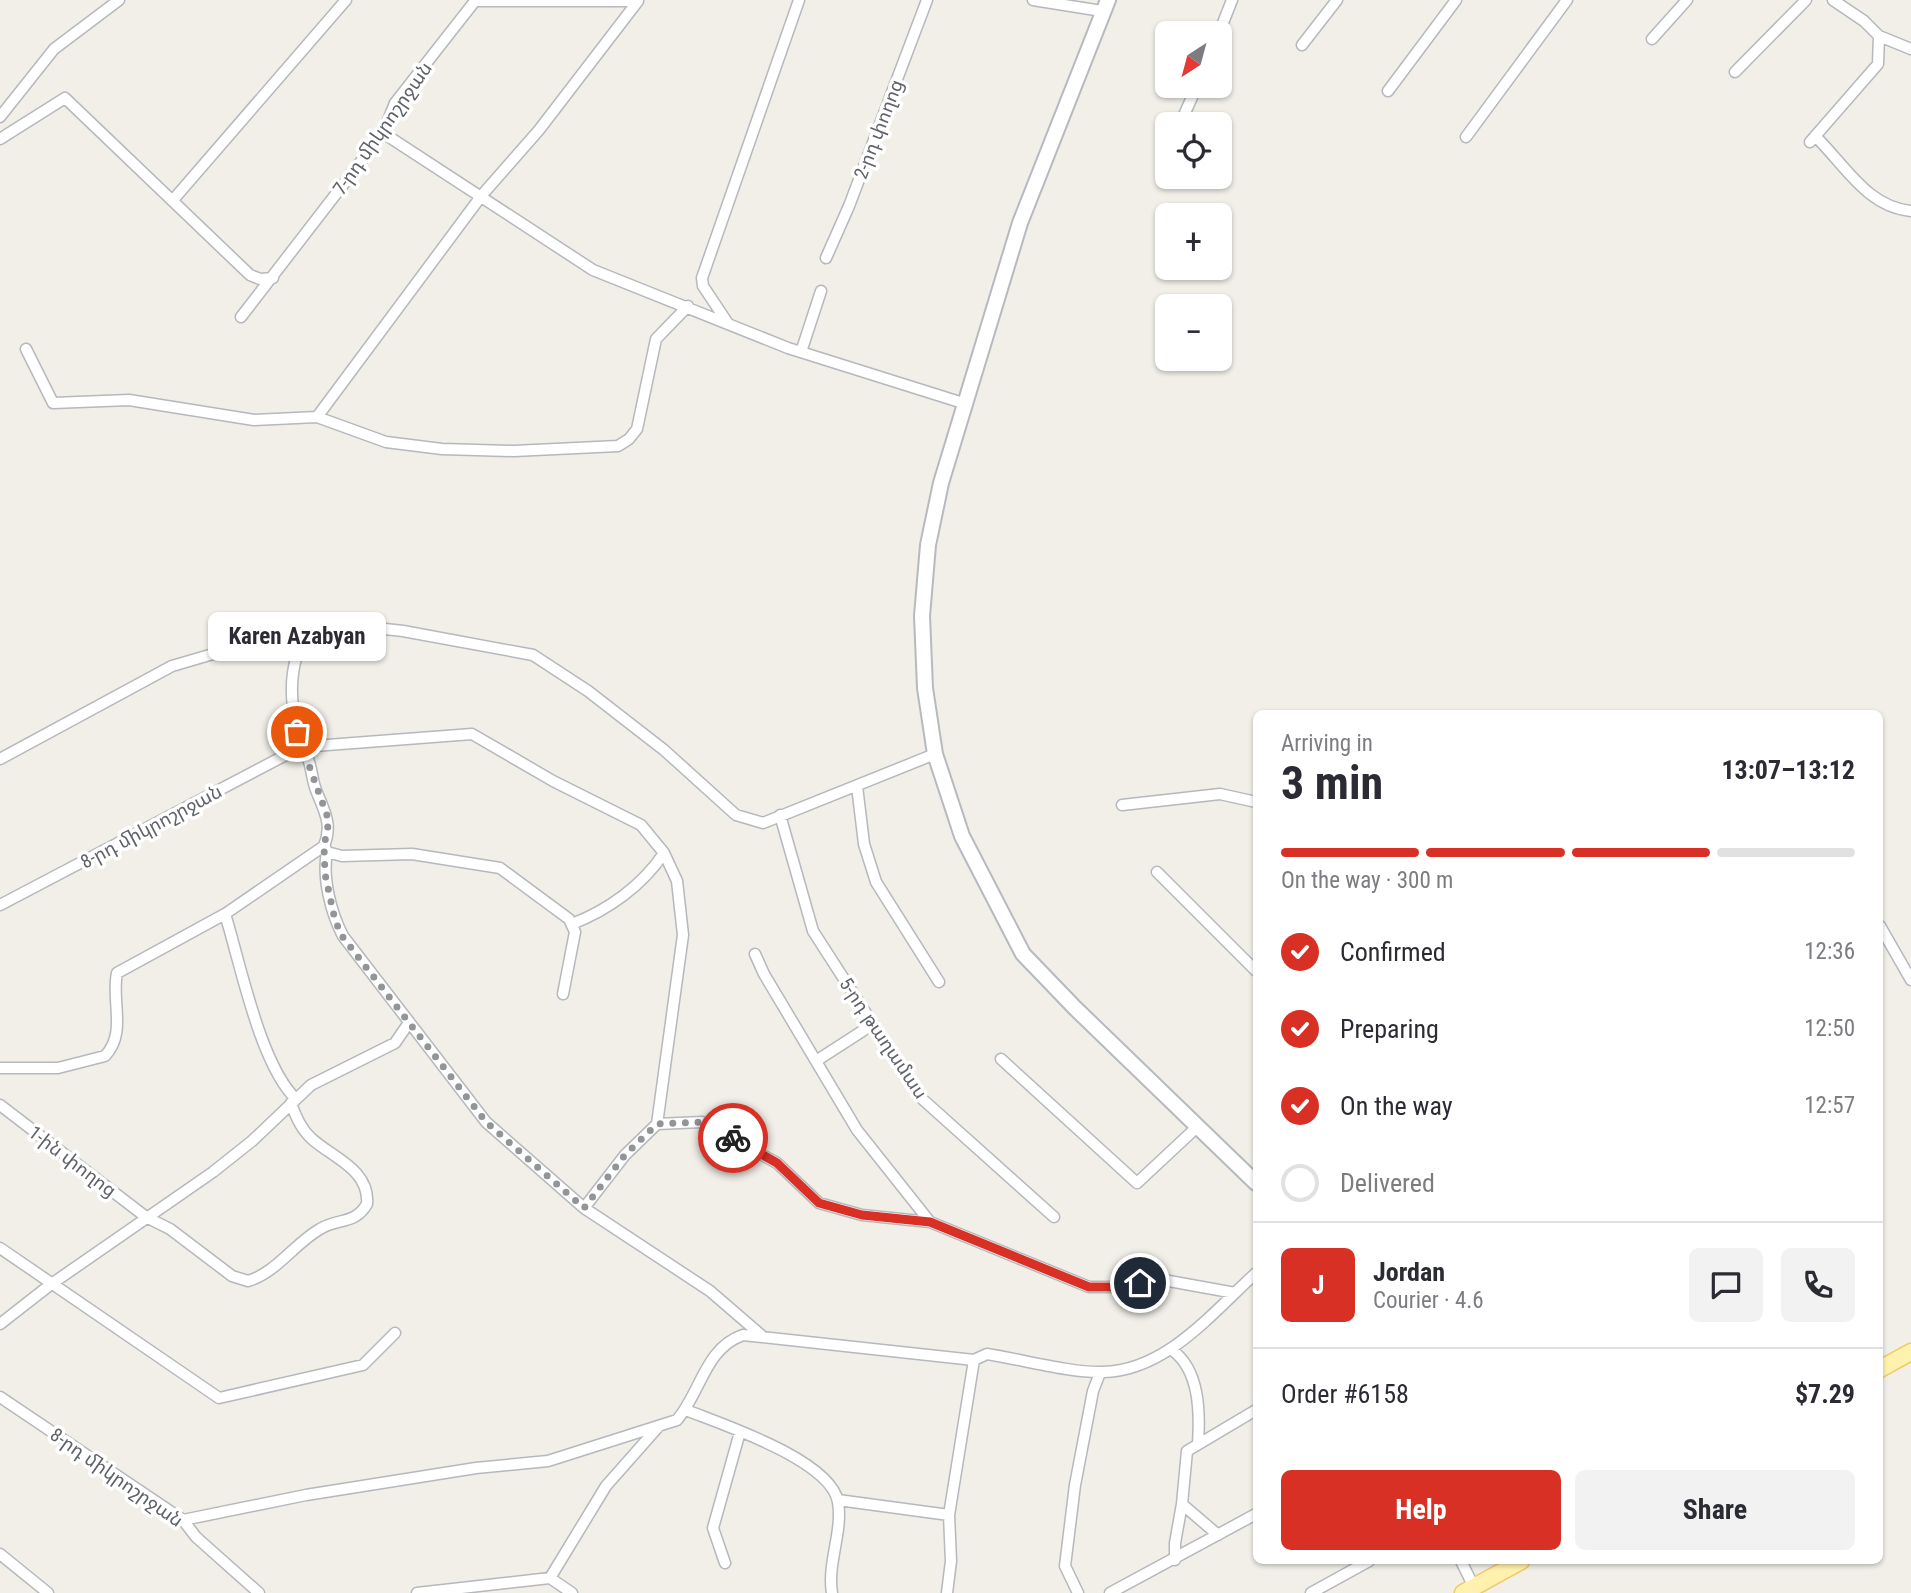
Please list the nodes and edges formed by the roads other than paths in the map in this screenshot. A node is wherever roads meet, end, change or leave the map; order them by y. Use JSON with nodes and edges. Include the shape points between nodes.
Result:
{"nodes":[{"id":1,"x":119,"y":0,"type":"edge"},
{"id":2,"x":346,"y":0,"type":"edge"},
{"id":3,"x":474,"y":0,"type":"edge"},
{"id":4,"x":639,"y":0,"type":"edge"},
{"id":5,"x":799,"y":0,"type":"edge"},
{"id":6,"x":927,"y":0,"type":"edge"},
{"id":7,"x":1032,"y":0,"type":"edge"},
{"id":8,"x":1232,"y":0,"type":"edge"},
{"id":9,"x":1336,"y":0,"type":"edge"},
{"id":10,"x":1456,"y":0,"type":"edge"},
{"id":11,"x":1567,"y":0,"type":"edge"},
{"id":12,"x":1687,"y":0,"type":"edge"},
{"id":13,"x":1807,"y":0,"type":"edge"},
{"id":14,"x":1833,"y":0,"type":"edge"},
{"id":15,"x":1105,"y":5,"type":"edge"},
{"id":16,"x":1224,"y":21,"type":"edge"},
{"id":17,"x":1880,"y":36,"type":"junction"},
{"id":18,"x":1652,"y":40,"type":"dead end"},
{"id":19,"x":1302,"y":46,"type":"dead end"},
{"id":20,"x":1911,"y":49,"type":"edge"},
{"id":21,"x":1735,"y":72,"type":"dead end"},
{"id":22,"x":1388,"y":91,"type":"dead end"},
{"id":23,"x":0,"y":117,"type":"edge"},
{"id":24,"x":383,"y":133,"type":"junction"},
{"id":25,"x":1466,"y":137,"type":"dead end"},
{"id":26,"x":0,"y":139,"type":"edge"},
{"id":27,"x":482,"y":195,"type":"junction"},
{"id":28,"x":173,"y":200,"type":"junction"},
{"id":29,"x":1911,"y":211,"type":"edge"},
{"id":30,"x":826,"y":258,"type":"dead end"},
{"id":31,"x":273,"y":278,"type":"junction"},
{"id":32,"x":821,"y":291,"type":"dead end"},
{"id":33,"x":688,"y":306,"type":"junction"},
{"id":34,"x":241,"y":317,"type":"dead end"},
{"id":35,"x":728,"y":324,"type":"junction"},
{"id":36,"x":26,"y":349,"type":"dead end"},
{"id":37,"x":801,"y":352,"type":"junction"},
{"id":38,"x":963,"y":403,"type":"junction"},
{"id":39,"x":317,"y":417,"type":"junction"},
{"id":40,"x":312,"y":625,"type":"junction"},
{"id":41,"x":301,"y":747,"type":"junction"},
{"id":42,"x":935,"y":754,"type":"junction"},
{"id":43,"x":0,"y":759,"type":"edge"},
{"id":44,"x":857,"y":786,"type":"junction"},
{"id":45,"x":1253,"y":801,"type":"edge"},
{"id":46,"x":1122,"y":805,"type":"dead end"},
{"id":47,"x":780,"y":815,"type":"junction"},
{"id":48,"x":325,"y":849,"type":"junction"},
{"id":49,"x":664,"y":853,"type":"junction"},
{"id":50,"x":1157,"y":872,"type":"dead end"},
{"id":51,"x":0,"y":905,"type":"edge"},
{"id":52,"x":225,"y":914,"type":"junction"},
{"id":53,"x":572,"y":924,"type":"junction"},
{"id":54,"x":1883,"y":931,"type":"edge"},
{"id":55,"x":755,"y":954,"type":"dead end"},
{"id":56,"x":1253,"y":968,"type":"edge"},
{"id":57,"x":1911,"y":980,"type":"edge"},
{"id":58,"x":939,"y":982,"type":"dead end"},
{"id":59,"x":563,"y":994,"type":"dead end"},
{"id":60,"x":870,"y":1019,"type":"junction"},
{"id":61,"x":408,"y":1024,"type":"junction"},
{"id":62,"x":1002,"y":1059,"type":"dead end"},
{"id":63,"x":816,"y":1061,"type":"junction"},
{"id":64,"x":0,"y":1068,"type":"edge"},
{"id":65,"x":294,"y":1101,"type":"junction"},
{"id":66,"x":0,"y":1105,"type":"edge"},
{"id":67,"x":657,"y":1124,"type":"junction"},
{"id":68,"x":1197,"y":1128,"type":"junction"},
{"id":69,"x":1253,"y":1180,"type":"edge"},
{"id":70,"x":584,"y":1208,"type":"junction"},
{"id":71,"x":146,"y":1217,"type":"junction"},
{"id":72,"x":1054,"y":1217,"type":"dead end"},
{"id":73,"x":930,"y":1222,"type":"junction"},
{"id":74,"x":0,"y":1248,"type":"edge"},
{"id":75,"x":1253,"y":1276,"type":"edge"},
{"id":76,"x":50,"y":1285,"type":"junction"},
{"id":77,"x":1235,"y":1293,"type":"junction"},
{"id":78,"x":0,"y":1324,"type":"edge"},
{"id":79,"x":395,"y":1333,"type":"dead end"},
{"id":80,"x":761,"y":1335,"type":"junction"},
{"id":81,"x":1172,"y":1350,"type":"junction"},
{"id":82,"x":1911,"y":1352,"type":"edge"},
{"id":83,"x":974,"y":1360,"type":"junction"},
{"id":84,"x":1883,"y":1367,"type":"edge"},
{"id":85,"x":1100,"y":1373,"type":"junction"},
{"id":86,"x":0,"y":1397,"type":"edge"},
{"id":87,"x":686,"y":1410,"type":"junction"},
{"id":88,"x":1253,"y":1412,"type":"edge"},
{"id":89,"x":660,"y":1426,"type":"junction"},
{"id":90,"x":740,"y":1432,"type":"junction"},
{"id":91,"x":1198,"y":1444,"type":"junction"},
{"id":92,"x":838,"y":1500,"type":"junction"},
{"id":93,"x":1182,"y":1504,"type":"junction"},
{"id":94,"x":949,"y":1515,"type":"junction"},
{"id":95,"x":1253,"y":1516,"type":"edge"},
{"id":96,"x":183,"y":1520,"type":"junction"},
{"id":97,"x":1218,"y":1535,"type":"junction"},
{"id":98,"x":0,"y":1554,"type":"edge"},
{"id":99,"x":1175,"y":1560,"type":"junction"},
{"id":100,"x":725,"y":1563,"type":"dead end"},
{"id":101,"x":1364,"y":1564,"type":"edge"},
{"id":102,"x":1462,"y":1564,"type":"edge"},
{"id":103,"x":1516,"y":1564,"type":"edge"},
{"id":104,"x":550,"y":1578,"type":"junction"},
{"id":105,"x":1468,"y":1590,"type":"edge"},
{"id":106,"x":48,"y":1593,"type":"edge"},
{"id":107,"x":259,"y":1593,"type":"edge"},
{"id":108,"x":417,"y":1593,"type":"edge"},
{"id":109,"x":572,"y":1593,"type":"edge"},
{"id":110,"x":832,"y":1593,"type":"edge"},
{"id":111,"x":947,"y":1593,"type":"edge"},
{"id":112,"x":1078,"y":1593,"type":"edge"},
{"id":113,"x":1110,"y":1593,"type":"edge"},
{"id":114,"x":1311,"y":1593,"type":"edge"}],
"edges":[{"from":1,"to":23,"type":"street","via":[[54,49]]},
{"from":2,"to":28,"type":"street"},
{"from":3,"to":4,"type":"street","name":"7-րդ միկրոշրջան"},
{"from":3,"to":24,"type":"street","name":"7-րդ միկրոշրջան","via":[[394,103]]},
{"from":4,"to":27,"type":"street","name":"7-րդ միկրոշրջան","via":[[539,130]]},
{"from":5,"to":35,"type":"street","via":[[702,278]]},
{"from":6,"to":30,"type":"street","name":"2-րդ փողոց"},
{"from":7,"to":15,"type":"street"},
{"from":8,"to":16,"type":"street"},
{"from":9,"to":19,"type":"street"},
{"from":10,"to":22,"type":"street"},
{"from":11,"to":25,"type":"street"},
{"from":12,"to":18,"type":"street"},
{"from":13,"to":21,"type":"street"},
{"from":14,"to":17,"type":"street"},
{"from":15,"to":38,"type":"main road","via":[[1020,223]]},
{"from":17,"to":20,"type":"street"},
{"from":17,"to":29,"type":"street","via":[[1878,64],[1812,139],[1838,159],[1859,186],[1891,209]]},
{"from":24,"to":27,"type":"street"},
{"from":24,"to":31,"type":"street","name":"7-րդ միկրոշրջան"},
{"from":26,"to":28,"type":"street","via":[[65,97]]},
{"from":27,"to":33,"type":"street","via":[[593,270]]},
{"from":27,"to":39,"type":"street","name":"7-րդ միկրոշրջան"},
{"from":28,"to":31,"type":"street","via":[[250,275]]},
{"from":31,"to":34,"type":"street","name":"7-րդ միկրոշրջան"},
{"from":32,"to":37,"type":"street"},
{"from":33,"to":35,"type":"street"},
{"from":33,"to":39,"type":"street","via":[[656,339],[637,429],[618,446],[514,452],[442,449],[386,442]]},
{"from":35,"to":37,"type":"street"},
{"from":36,"to":39,"type":"street","via":[[53,403],[129,400],[254,420]]},
{"from":37,"to":38,"type":"street"},
{"from":38,"to":42,"type":"main road","via":[[928,545],[922,616],[925,688]]},
{"from":40,"to":41,"type":"street","via":[[297,651],[291,684]]},
{"from":40,"to":43,"type":"street","via":[[172,666]]},
{"from":40,"to":47,"type":"street","via":[[403,631],[533,655],[653,742],[736,816],[763,823]]},
{"from":41,"to":48,"type":"street","via":[[329,821]]},
{"from":41,"to":49,"type":"street","via":[[472,734],[641,825]]},
{"from":41,"to":51,"type":"street","name":"8-րդ միկրոշրջան"},
{"from":42,"to":44,"type":"street"},
{"from":42,"to":68,"type":"main road","via":[[962,836],[1023,954]]},
{"from":44,"to":47,"type":"street"},
{"from":44,"to":58,"type":"street","via":[[864,844],[876,882]]},
{"from":45,"to":46,"type":"street","via":[[1220,794]]},
{"from":47,"to":60,"type":"street","name":"5-րդ թաղամաս","via":[[813,930]]},
{"from":48,"to":52,"type":"street"},
{"from":48,"to":53,"type":"street","via":[[342,856],[424,855],[499,868]]},
{"from":48,"to":61,"type":"street","via":[[325,874],[338,928]]},
{"from":49,"to":53,"type":"street","via":[[653,870],[603,912]]},
{"from":49,"to":67,"type":"street","via":[[677,881],[683,936]]},
{"from":50,"to":56,"type":"street"},
{"from":52,"to":64,"type":"street","via":[[117,973],[118,1028],[105,1056],[58,1068]]},
{"from":52,"to":65,"type":"street","via":[[243,985],[269,1054]]},
{"from":53,"to":59,"type":"street","via":[[575,932]]},
{"from":54,"to":57,"type":"street"},
{"from":55,"to":63,"type":"street"},
{"from":60,"to":63,"type":"street","via":[[864,1030]]},
{"from":60,"to":72,"type":"street","name":"5-րդ թաղամաս","via":[[920,1097]]},
{"from":61,"to":65,"type":"street","via":[[395,1043],[311,1085]]},
{"from":61,"to":70,"type":"street","via":[[486,1122]]},
{"from":62,"to":68,"type":"street","via":[[1137,1183]]},
{"from":63,"to":73,"type":"street","via":[[857,1130]]},
{"from":65,"to":71,"type":"street","via":[[252,1142]]},
{"from":65,"to":71,"type":"street","name":"1-ին փողոց","via":[[310,1137],[356,1173],[368,1198],[358,1215],[319,1229],[262,1275],[247,1281],[232,1276],[170,1229]]},
{"from":66,"to":71,"type":"street","name":"1-ին փողոց"},
{"from":67,"to":70,"type":"street","via":[[625,1155]]},
{"from":67,"to":73,"type":"street","via":[[702,1122],[777,1163],[819,1203],[862,1215]]},
{"from":68,"to":69,"type":"main road"},
{"from":70,"to":80,"type":"street","via":[[710,1292]]},
{"from":71,"to":76,"type":"street"},
{"from":73,"to":77,"type":"street","via":[[1089,1287],[1123,1287],[1158,1279]]},
{"from":74,"to":76,"type":"street"},
{"from":75,"to":77,"type":"street"},
{"from":76,"to":78,"type":"street"},
{"from":76,"to":79,"type":"street","via":[[219,1398],[363,1365]]},
{"from":77,"to":81,"type":"street"},
{"from":80,"to":83,"type":"street"},
{"from":80,"to":87,"type":"street","via":[[729,1340],[712,1357]]},
{"from":81,"to":85,"type":"street","via":[[1122,1371]]},
{"from":81,"to":91,"type":"street","via":[[1187,1366],[1197,1394]]},
{"from":82,"to":84,"type":"main road"},
{"from":83,"to":85,"type":"street","via":[[986,1354]]},
{"from":83,"to":94,"type":"street"},
{"from":85,"to":112,"type":"street","via":[[1075,1485],[1065,1566]]},
{"from":86,"to":96,"type":"street","name":"8-րդ միկրոշրջան"},
{"from":87,"to":89,"type":"street","via":[[677,1420]]},
{"from":87,"to":90,"type":"street"},
{"from":88,"to":91,"type":"street"},
{"from":89,"to":96,"type":"street","via":[[548,1461],[306,1494]]},
{"from":89,"to":104,"type":"street","via":[[606,1486]]},
{"from":90,"to":92,"type":"street","via":[[787,1450],[827,1483]]},
{"from":90,"to":100,"type":"street","via":[[713,1528]]},
{"from":91,"to":93,"type":"street","via":[[1187,1451]]},
{"from":92,"to":94,"type":"street"},
{"from":92,"to":110,"type":"street"},
{"from":93,"to":97,"type":"street"},
{"from":93,"to":99,"type":"street"},
{"from":94,"to":111,"type":"street"},
{"from":95,"to":97,"type":"street"},
{"from":96,"to":107,"type":"street","name":"8-րդ միկրոշրջան"},
{"from":97,"to":99,"type":"street"},
{"from":98,"to":106,"type":"street"},
{"from":99,"to":113,"type":"street"},
{"from":101,"to":114,"type":"street"},
{"from":102,"to":105,"type":"street"},
{"from":103,"to":105,"type":"main road"},
{"from":104,"to":108,"type":"street"},
{"from":104,"to":109,"type":"street"}]}
